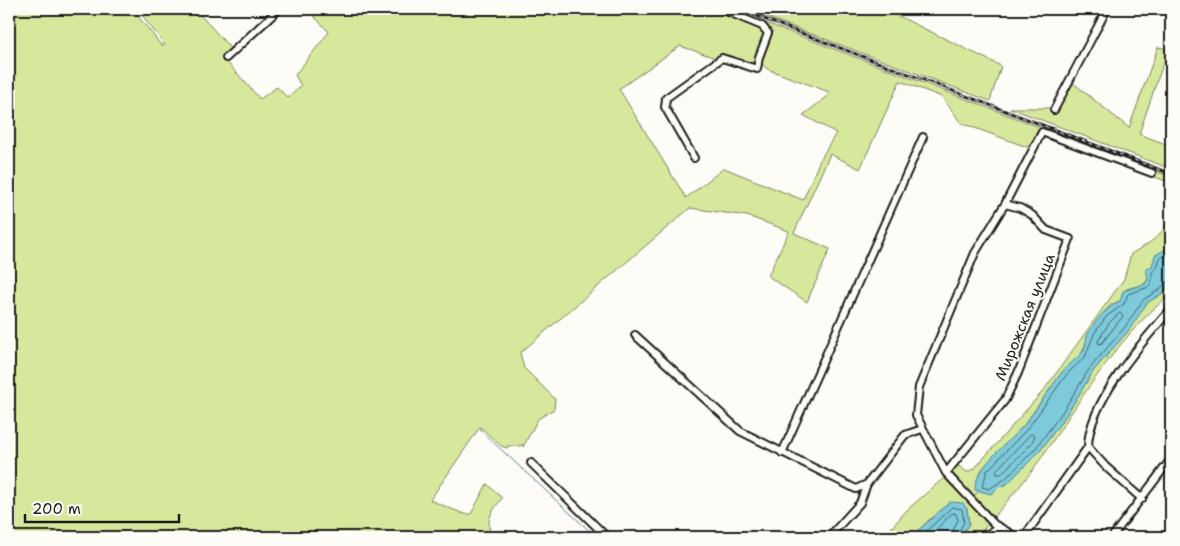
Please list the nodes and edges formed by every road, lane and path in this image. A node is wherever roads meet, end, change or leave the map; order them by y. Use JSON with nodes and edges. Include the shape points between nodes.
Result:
{"nodes":[{"id":1,"x":279,"y":9,"type":"edge"},
{"id":2,"x":721,"y":9,"type":"edge"},
{"id":3,"x":1107,"y":9,"type":"edge"},
{"id":4,"x":226,"y":58,"type":"dead end"},
{"id":5,"x":1054,"y":110,"type":"dead end"},
{"id":6,"x":923,"y":137,"type":"dead end"},
{"id":7,"x":694,"y":158,"type":"dead end"},
{"id":8,"x":1152,"y":173,"type":"dead end"},
{"id":9,"x":1005,"y":204,"type":"junction"},
{"id":10,"x":1171,"y":309,"type":"edge"},
{"id":11,"x":635,"y":335,"type":"dead end"},
{"id":12,"x":922,"y":429,"type":"junction"},
{"id":13,"x":1088,"y":447,"type":"junction"},
{"id":14,"x":782,"y":453,"type":"junction"},
{"id":15,"x":1171,"y":460,"type":"edge"},
{"id":16,"x":531,"y":463,"type":"dead end"},
{"id":17,"x":946,"y":474,"type":"junction"},
{"id":18,"x":867,"y":484,"type":"junction"},
{"id":19,"x":1142,"y":498,"type":"junction"},
{"id":20,"x":999,"y":527,"type":"junction"},
{"id":21,"x":607,"y":537,"type":"edge"},
{"id":22,"x":829,"y":537,"type":"edge"},
{"id":23,"x":983,"y":537,"type":"edge"},
{"id":24,"x":1016,"y":537,"type":"edge"},
{"id":25,"x":1024,"y":537,"type":"edge"},
{"id":26,"x":1112,"y":537,"type":"edge"}],
"edges":[{"from":1,"to":4,"type":"street"},
{"from":2,"to":7,"type":"street","via":[[762,26],[768,33],[757,69],[722,58],[666,98],[665,107]]},
{"from":3,"to":5,"type":"street"},
{"from":6,"to":14,"type":"street"},
{"from":8,"to":9,"type":"street","via":[[1042,132]]},
{"from":9,"to":12,"type":"street","via":[[975,253],[922,379],[916,415]]},
{"from":9,"to":17,"type":"street","name":"Мирожская улица","via":[[1020,208],[1046,230],[1070,239],[1004,400]]},
{"from":10,"to":13,"type":"street","via":[[1114,380],[1096,416]]},
{"from":11,"to":14,"type":"street","via":[[740,431]]},
{"from":12,"to":17,"type":"street"},
{"from":12,"to":18,"type":"street","via":[[905,434]]},
{"from":13,"to":19,"type":"street"},
{"from":13,"to":25,"type":"street"},
{"from":14,"to":18,"type":"street","via":[[856,490]]},
{"from":15,"to":19,"type":"street"},
{"from":16,"to":21,"type":"street"},
{"from":17,"to":20,"type":"street"},
{"from":18,"to":22,"type":"street","via":[[860,503]]},
{"from":19,"to":26,"type":"street"},
{"from":20,"to":23,"type":"street"},
{"from":20,"to":24,"type":"street"}]}
